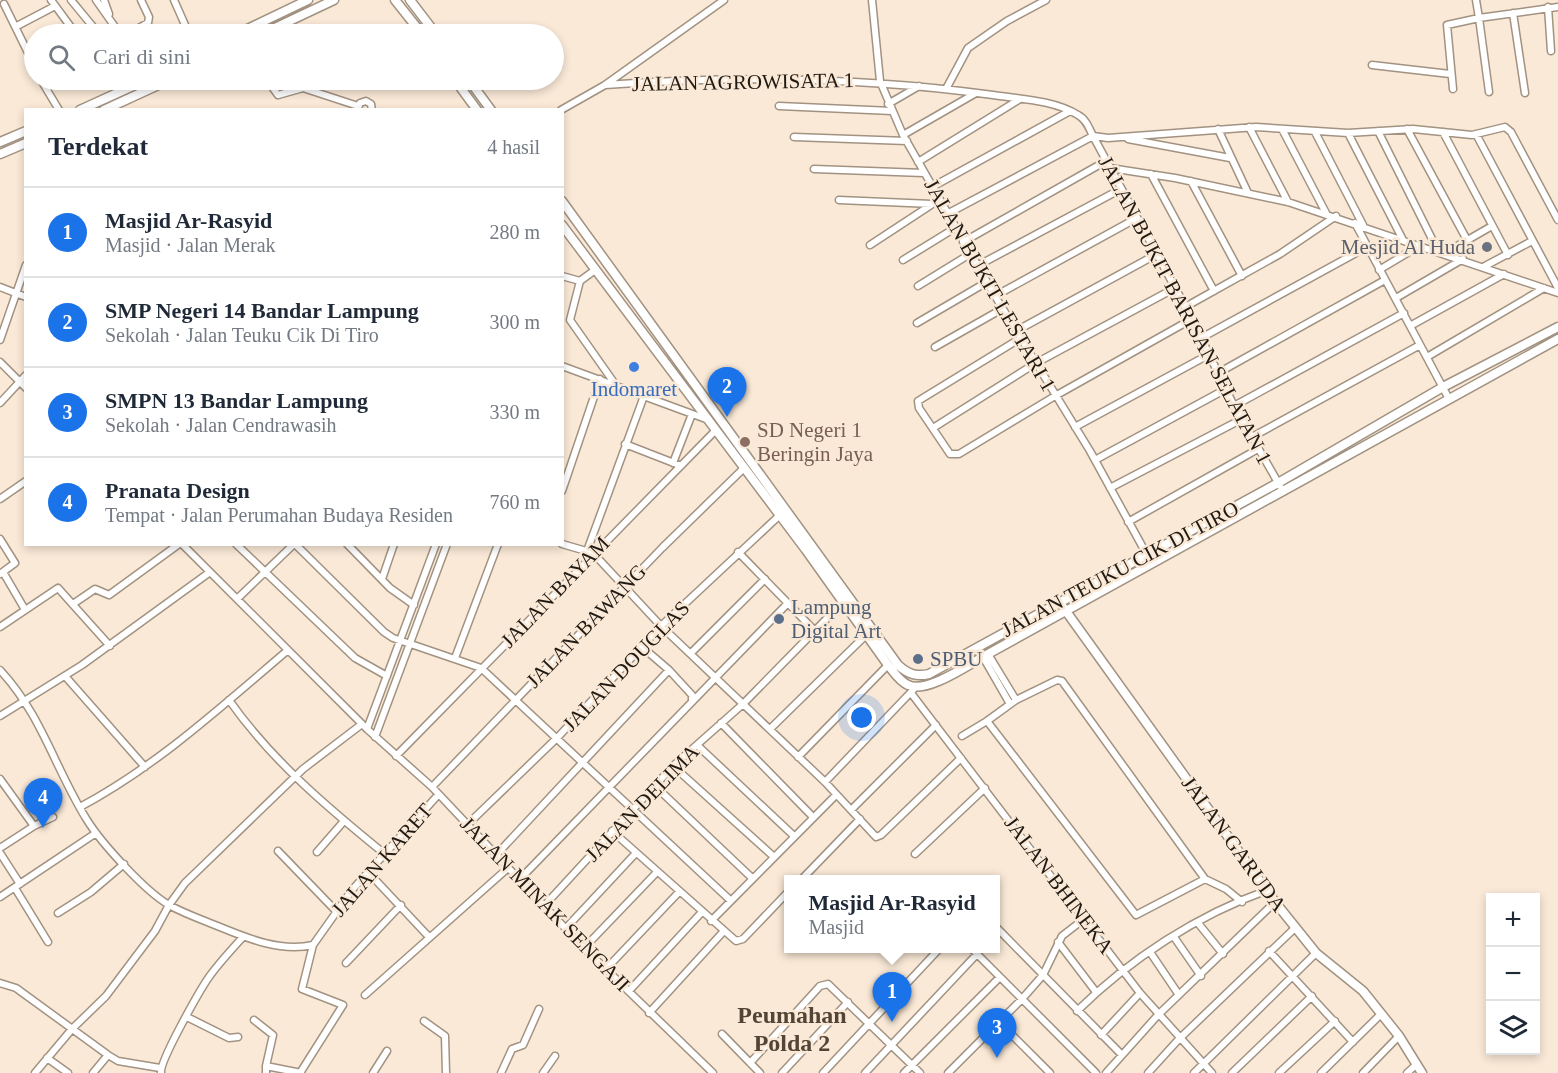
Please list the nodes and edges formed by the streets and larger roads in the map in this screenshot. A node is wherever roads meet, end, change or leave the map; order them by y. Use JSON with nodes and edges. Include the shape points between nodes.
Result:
{"nodes":[{"id":1,"x":71,"y":0,"type":"edge"},
{"id":2,"x":96,"y":0,"type":"edge"},
{"id":3,"x":104,"y":0,"type":"edge"},
{"id":4,"x":141,"y":0,"type":"edge"},
{"id":5,"x":174,"y":0,"type":"edge"},
{"id":6,"x":308,"y":0,"type":"edge"},
{"id":7,"x":334,"y":0,"type":"edge"},
{"id":8,"x":395,"y":0,"type":"edge"},
{"id":9,"x":410,"y":0,"type":"edge"},
{"id":10,"x":724,"y":0,"type":"edge"},
{"id":11,"x":872,"y":0,"type":"edge"},
{"id":12,"x":1046,"y":0,"type":"edge"},
{"id":13,"x":1476,"y":0,"type":"edge"},
{"id":14,"x":4,"y":3,"type":"edge"},
{"id":15,"x":53,"y":3,"type":"edge"},
{"id":16,"x":1548,"y":7,"type":"junction"},
{"id":17,"x":1558,"y":7,"type":"edge"},
{"id":18,"x":284,"y":12,"type":"junction"},
{"id":19,"x":1513,"y":13,"type":"junction"},
{"id":20,"x":1479,"y":18,"type":"junction"},
{"id":21,"x":290,"y":21,"type":"junction"},
{"id":22,"x":112,"y":22,"type":"joint"},
{"id":23,"x":67,"y":24,"type":"edge"},
{"id":24,"x":91,"y":24,"type":"edge"},
{"id":25,"x":146,"y":24,"type":"edge"},
{"id":26,"x":185,"y":24,"type":"edge"},
{"id":27,"x":258,"y":24,"type":"edge"},
{"id":28,"x":284,"y":24,"type":"edge"},
{"id":29,"x":414,"y":24,"type":"edge"},
{"id":30,"x":428,"y":24,"type":"edge"},
{"id":31,"x":17,"y":26,"type":"junction"},
{"id":32,"x":24,"y":37,"type":"edge"},
{"id":33,"x":1551,"y":51,"type":"dead end"},
{"id":34,"x":1372,"y":65,"type":"dead end"},
{"id":35,"x":1450,"y":74,"type":"junction"},
{"id":36,"x":880,"y":81,"type":"junction"},
{"id":37,"x":605,"y":85,"type":"junction"},
{"id":38,"x":920,"y":86,"type":"junction"},
{"id":39,"x":946,"y":89,"type":"junction"},
{"id":40,"x":1453,"y":89,"type":"dead end"},
{"id":41,"x":47,"y":90,"type":"edge"},
{"id":42,"x":119,"y":90,"type":"edge"},
{"id":43,"x":147,"y":90,"type":"edge"},
{"id":44,"x":274,"y":90,"type":"edge"},
{"id":45,"x":296,"y":90,"type":"edge"},
{"id":46,"x":308,"y":90,"type":"edge"},
{"id":47,"x":463,"y":90,"type":"edge"},
{"id":48,"x":477,"y":90,"type":"edge"},
{"id":49,"x":1489,"y":92,"type":"dead end"},
{"id":50,"x":976,"y":93,"type":"junction"},
{"id":51,"x":1526,"y":93,"type":"dead end"},
{"id":52,"x":480,"y":94,"type":"junction"},
{"id":53,"x":1020,"y":99,"type":"junction"},
{"id":54,"x":471,"y":101,"type":"junction"},
{"id":55,"x":888,"y":104,"type":"junction"},
{"id":56,"x":779,"y":106,"type":"dead end"},
{"id":57,"x":58,"y":108,"type":"edge"},
{"id":58,"x":84,"y":108,"type":"edge"},
{"id":59,"x":108,"y":108,"type":"edge"},
{"id":60,"x":358,"y":108,"type":"edge"},
{"id":61,"x":372,"y":108,"type":"edge"},
{"id":62,"x":476,"y":108,"type":"edge"},
{"id":63,"x":490,"y":108,"type":"edge"},
{"id":64,"x":564,"y":108,"type":"edge"},
{"id":65,"x":892,"y":111,"type":"junction"},
{"id":66,"x":1070,"y":111,"type":"junction"},
{"id":67,"x":1249,"y":127,"type":"junction"},
{"id":68,"x":1218,"y":129,"type":"junction"},
{"id":69,"x":1282,"y":129,"type":"junction"},
{"id":70,"x":1407,"y":129,"type":"junction"},
{"id":71,"x":1378,"y":131,"type":"junction"},
{"id":72,"x":24,"y":132,"type":"edge"},
{"id":73,"x":1315,"y":132,"type":"junction"},
{"id":74,"x":1443,"y":132,"type":"junction"},
{"id":75,"x":1348,"y":133,"type":"junction"},
{"id":76,"x":1476,"y":135,"type":"junction"},
{"id":77,"x":1093,"y":136,"type":"junction"},
{"id":78,"x":794,"y":137,"type":"dead end"},
{"id":79,"x":905,"y":138,"type":"junction"},
{"id":80,"x":1122,"y":138,"type":"junction"},
{"id":81,"x":0,"y":142,"type":"edge"},
{"id":82,"x":24,"y":144,"type":"edge"},
{"id":83,"x":0,"y":154,"type":"edge"},
{"id":84,"x":1230,"y":158,"type":"junction"},
{"id":85,"x":1106,"y":161,"type":"junction"},
{"id":86,"x":918,"y":162,"type":"junction"},
{"id":87,"x":1110,"y":168,"type":"junction"},
{"id":88,"x":814,"y":169,"type":"dead end"},
{"id":89,"x":924,"y":173,"type":"junction"},
{"id":90,"x":1151,"y":174,"type":"junction"},
{"id":91,"x":1191,"y":181,"type":"junction"},
{"id":92,"x":932,"y":187,"type":"junction"},
{"id":93,"x":1121,"y":189,"type":"junction"},
{"id":94,"x":1248,"y":193,"type":"junction"},
{"id":95,"x":839,"y":200,"type":"dead end"},
{"id":96,"x":940,"y":202,"type":"junction"},
{"id":97,"x":1288,"y":202,"type":"junction"},
{"id":98,"x":564,"y":204,"type":"edge"},
{"id":99,"x":932,"y":204,"type":"junction"},
{"id":100,"x":1326,"y":213,"type":"junction"},
{"id":101,"x":947,"y":214,"type":"junction"},
{"id":102,"x":1336,"y":216,"type":"junction"},
{"id":103,"x":1137,"y":218,"type":"junction"},
{"id":104,"x":1558,"y":220,"type":"edge"},
{"id":105,"x":1355,"y":223,"type":"junction"},
{"id":106,"x":1363,"y":225,"type":"junction"},
{"id":107,"x":1492,"y":226,"type":"junction"},
{"id":108,"x":564,"y":228,"type":"edge"},
{"id":109,"x":955,"y":228,"type":"junction"},
{"id":110,"x":564,"y":234,"type":"edge"},
{"id":111,"x":1403,"y":240,"type":"junction"},
{"id":112,"x":1467,"y":240,"type":"junction"},
{"id":113,"x":1532,"y":241,"type":"junction"},
{"id":114,"x":963,"y":242,"type":"junction"},
{"id":115,"x":870,"y":245,"type":"dead end"},
{"id":116,"x":1419,"y":246,"type":"junction"},
{"id":117,"x":1368,"y":247,"type":"junction"},
{"id":118,"x":1442,"y":252,"type":"junction"},
{"id":119,"x":970,"y":254,"type":"junction"},
{"id":120,"x":1157,"y":255,"type":"junction"},
{"id":121,"x":1508,"y":255,"type":"junction"},
{"id":122,"x":1463,"y":259,"type":"junction"},
{"id":123,"x":903,"y":260,"type":"dead end"},
{"id":124,"x":977,"y":266,"type":"junction"},
{"id":125,"x":1485,"y":266,"type":"junction"},
{"id":126,"x":24,"y":270,"type":"edge"},
{"id":127,"x":1379,"y":270,"type":"junction"},
{"id":128,"x":594,"y":271,"type":"junction"},
{"id":129,"x":1504,"y":274,"type":"junction"},
{"id":130,"x":1242,"y":276,"type":"junction"},
{"id":131,"x":564,"y":277,"type":"edge"},
{"id":132,"x":1385,"y":280,"type":"junction"},
{"id":133,"x":580,"y":281,"type":"junction"},
{"id":134,"x":987,"y":282,"type":"junction"},
{"id":135,"x":918,"y":286,"type":"dead end"},
{"id":136,"x":0,"y":287,"type":"edge"},
{"id":137,"x":1174,"y":288,"type":"junction"},
{"id":138,"x":1544,"y":288,"type":"junction"},
{"id":139,"x":1558,"y":288,"type":"edge"},
{"id":140,"x":625,"y":291,"type":"junction"},
{"id":141,"x":1214,"y":291,"type":"junction"},
{"id":142,"x":15,"y":293,"type":"junction"},
{"id":143,"x":1558,"y":293,"type":"edge"},
{"id":144,"x":24,"y":296,"type":"edge"},
{"id":145,"x":995,"y":296,"type":"junction"},
{"id":146,"x":1396,"y":298,"type":"junction"},
{"id":147,"x":617,"y":300,"type":"junction"},
{"id":148,"x":1185,"y":307,"type":"junction"},
{"id":149,"x":1002,"y":309,"type":"junction"},
{"id":150,"x":1404,"y":313,"type":"junction"},
{"id":151,"x":1192,"y":320,"type":"junction"},
{"id":152,"x":917,"y":323,"type":"dead end"},
{"id":153,"x":1410,"y":326,"type":"junction"},
{"id":154,"x":1558,"y":327,"type":"edge"},
{"id":155,"x":1016,"y":331,"type":"junction"},
{"id":156,"x":1020,"y":338,"type":"junction"},
{"id":157,"x":1201,"y":338,"type":"junction"},
{"id":158,"x":1558,"y":339,"type":"edge"},
{"id":159,"x":0,"y":340,"type":"edge"},
{"id":160,"x":1420,"y":345,"type":"junction"},
{"id":161,"x":935,"y":347,"type":"dead end"},
{"id":162,"x":1210,"y":354,"type":"junction"},
{"id":163,"x":1427,"y":357,"type":"junction"},
{"id":164,"x":0,"y":362,"type":"edge"},
{"id":165,"x":1036,"y":363,"type":"junction"},
{"id":166,"x":564,"y":367,"type":"edge"},
{"id":167,"x":1218,"y":373,"type":"junction"},
{"id":168,"x":24,"y":377,"type":"edge"},
{"id":169,"x":600,"y":379,"type":"junction"},
{"id":170,"x":19,"y":382,"type":"junction"},
{"id":171,"x":615,"y":385,"type":"junction"},
{"id":172,"x":24,"y":386,"type":"edge"},
{"id":173,"x":1443,"y":387,"type":"junction"},
{"id":174,"x":1226,"y":389,"type":"junction"},
{"id":175,"x":644,"y":396,"type":"junction"},
{"id":176,"x":704,"y":396,"type":"junction"},
{"id":177,"x":1055,"y":396,"type":"junction"},
{"id":178,"x":1449,"y":399,"type":"junction"},
{"id":179,"x":695,"y":402,"type":"junction"},
{"id":180,"x":0,"y":403,"type":"edge"},
{"id":181,"x":1234,"y":406,"type":"junction"},
{"id":182,"x":692,"y":414,"type":"junction"},
{"id":183,"x":707,"y":419,"type":"junction"},
{"id":184,"x":1242,"y":419,"type":"junction"},
{"id":185,"x":1075,"y":427,"type":"junction"},
{"id":186,"x":933,"y":428,"type":"junction"},
{"id":187,"x":715,"y":431,"type":"junction"},
{"id":188,"x":1252,"y":437,"type":"junction"},
{"id":189,"x":625,"y":444,"type":"junction"},
{"id":190,"x":1258,"y":449,"type":"junction"},
{"id":191,"x":1095,"y":460,"type":"junction"},
{"id":192,"x":676,"y":464,"type":"junction"},
{"id":193,"x":744,"y":468,"type":"junction"},
{"id":194,"x":24,"y":482,"type":"edge"},
{"id":195,"x":1278,"y":483,"type":"junction"},
{"id":196,"x":564,"y":485,"type":"edge"},
{"id":197,"x":1110,"y":488,"type":"junction"},
{"id":198,"x":1284,"y":491,"type":"junction"},
{"id":199,"x":0,"y":499,"type":"edge"},
{"id":200,"x":782,"y":512,"type":"junction"},
{"id":201,"x":1128,"y":522,"type":"junction"},
{"id":202,"x":0,"y":539,"type":"edge"},
{"id":203,"x":564,"y":545,"type":"edge"},
{"id":204,"x":182,"y":546,"type":"edge"},
{"id":205,"x":185,"y":546,"type":"edge"},
{"id":206,"x":238,"y":546,"type":"edge"},
{"id":207,"x":292,"y":546,"type":"edge"},
{"id":208,"x":296,"y":546,"type":"edge"},
{"id":209,"x":351,"y":546,"type":"edge"},
{"id":210,"x":393,"y":546,"type":"edge"},
{"id":211,"x":435,"y":546,"type":"edge"},
{"id":212,"x":446,"y":546,"type":"edge"},
{"id":213,"x":497,"y":546,"type":"edge"},
{"id":214,"x":590,"y":552,"type":"junction"},
{"id":215,"x":738,"y":552,"type":"junction"},
{"id":216,"x":1147,"y":555,"type":"junction"},
{"id":217,"x":210,"y":572,"type":"junction"},
{"id":218,"x":264,"y":572,"type":"junction"},
{"id":219,"x":1,"y":573,"type":"edge"},
{"id":220,"x":382,"y":579,"type":"junction"},
{"id":221,"x":765,"y":579,"type":"junction"},
{"id":222,"x":623,"y":587,"type":"junction"},
{"id":223,"x":237,"y":599,"type":"junction"},
{"id":224,"x":846,"y":599,"type":"junction"},
{"id":225,"x":1059,"y":602,"type":"junction"},
{"id":226,"x":788,"y":603,"type":"junction"},
{"id":227,"x":74,"y":604,"type":"junction"},
{"id":228,"x":414,"y":605,"type":"junction"},
{"id":229,"x":24,"y":608,"type":"junction"},
{"id":230,"x":1065,"y":610,"type":"junction"},
{"id":231,"x":661,"y":626,"type":"junction"},
{"id":232,"x":0,"y":627,"type":"edge"},
{"id":233,"x":815,"y":631,"type":"junction"},
{"id":234,"x":866,"y":635,"type":"junction"},
{"id":235,"x":400,"y":640,"type":"junction"},
{"id":236,"x":411,"y":642,"type":"junction"},
{"id":237,"x":110,"y":646,"type":"junction"},
{"id":238,"x":641,"y":646,"type":"junction"},
{"id":239,"x":288,"y":650,"type":"junction"},
{"id":240,"x":691,"y":653,"type":"junction"},
{"id":241,"x":985,"y":656,"type":"junction"},
{"id":242,"x":455,"y":658,"type":"junction"},
{"id":243,"x":888,"y":665,"type":"junction"},
{"id":244,"x":481,"y":668,"type":"junction"},
{"id":245,"x":0,"y":670,"type":"edge"},
{"id":246,"x":669,"y":670,"type":"junction"},
{"id":247,"x":65,"y":676,"type":"junction"},
{"id":248,"x":387,"y":676,"type":"junction"},
{"id":249,"x":716,"y":678,"type":"junction"},
{"id":250,"x":913,"y":690,"type":"junction"},
{"id":251,"x":25,"y":699,"type":"junction"},
{"id":252,"x":515,"y":699,"type":"junction"},
{"id":253,"x":229,"y":700,"type":"junction"},
{"id":254,"x":692,"y":700,"type":"junction"},
{"id":255,"x":1013,"y":702,"type":"junction"},
{"id":256,"x":743,"y":704,"type":"junction"},
{"id":257,"x":0,"y":716,"type":"edge"},
{"id":258,"x":987,"y":721,"type":"junction"},
{"id":259,"x":721,"y":723,"type":"junction"},
{"id":260,"x":362,"y":724,"type":"junction"},
{"id":261,"x":936,"y":725,"type":"junction"},
{"id":262,"x":367,"y":729,"type":"junction"},
{"id":263,"x":770,"y":729,"type":"junction"},
{"id":264,"x":962,"y":736,"type":"dead end"},
{"id":265,"x":375,"y":737,"type":"junction"},
{"id":266,"x":558,"y":737,"type":"junction"},
{"id":267,"x":697,"y":745,"type":"junction"},
{"id":268,"x":396,"y":756,"type":"junction"},
{"id":269,"x":798,"y":757,"type":"junction"},
{"id":270,"x":961,"y":758,"type":"junction"},
{"id":271,"x":583,"y":762,"type":"junction"},
{"id":272,"x":673,"y":766,"type":"junction"},
{"id":273,"x":145,"y":767,"type":"junction"},
{"id":274,"x":293,"y":777,"type":"junction"},
{"id":275,"x":0,"y":779,"type":"edge"},
{"id":276,"x":825,"y":782,"type":"junction"},
{"id":277,"x":655,"y":786,"type":"junction"},
{"id":278,"x":432,"y":787,"type":"junction"},
{"id":279,"x":609,"y":787,"type":"junction"},
{"id":280,"x":985,"y":788,"type":"junction"},
{"id":281,"x":438,"y":795,"type":"junction"},
{"id":282,"x":836,"y":795,"type":"junction"},
{"id":283,"x":80,"y":807,"type":"junction"},
{"id":284,"x":633,"y":809,"type":"junction"},
{"id":285,"x":851,"y":810,"type":"junction"},
{"id":286,"x":53,"y":817,"type":"dead end"},
{"id":287,"x":813,"y":817,"type":"junction"},
{"id":288,"x":860,"y":819,"type":"junction"},
{"id":289,"x":344,"y":821,"type":"junction"},
{"id":290,"x":468,"y":824,"type":"junction"},
{"id":291,"x":34,"y":826,"type":"junction"},
{"id":292,"x":612,"y":831,"type":"junction"},
{"id":293,"x":96,"y":833,"type":"junction"},
{"id":294,"x":794,"y":836,"type":"junction"},
{"id":295,"x":0,"y":848,"type":"edge"},
{"id":296,"x":278,"y":851,"type":"dead end"},
{"id":297,"x":317,"y":852,"type":"dead end"},
{"id":298,"x":0,"y":853,"type":"edge"},
{"id":299,"x":496,"y":854,"type":"junction"},
{"id":300,"x":635,"y":854,"type":"junction"},
{"id":301,"x":915,"y":854,"type":"dead end"},
{"id":302,"x":386,"y":855,"type":"junction"},
{"id":303,"x":773,"y":856,"type":"junction"},
{"id":304,"x":124,"y":864,"type":"junction"},
{"id":305,"x":508,"y":868,"type":"junction"},
{"id":306,"x":368,"y":872,"type":"junction"},
{"id":307,"x":657,"y":873,"type":"junction"},
{"id":308,"x":805,"y":875,"type":"edge"},
{"id":309,"x":752,"y":878,"type":"junction"},
{"id":310,"x":520,"y":879,"type":"junction"},
{"id":311,"x":1205,"y":879,"type":"junction"},
{"id":312,"x":17,"y":886,"type":"junction"},
{"id":313,"x":1268,"y":890,"type":"junction"},
{"id":314,"x":679,"y":892,"type":"junction"},
{"id":315,"x":0,"y":897,"type":"edge"},
{"id":316,"x":784,"y":897,"type":"edge"},
{"id":317,"x":730,"y":900,"type":"junction"},
{"id":318,"x":1242,"y":902,"type":"junction"},
{"id":319,"x":1275,"y":902,"type":"junction"},
{"id":320,"x":169,"y":905,"type":"junction"},
{"id":321,"x":401,"y":905,"type":"junction"},
{"id":322,"x":544,"y":906,"type":"junction"},
{"id":323,"x":335,"y":910,"type":"junction"},
{"id":324,"x":701,"y":913,"type":"junction"},
{"id":325,"x":58,"y":914,"type":"dead end"},
{"id":326,"x":1084,"y":919,"type":"junction"},
{"id":327,"x":711,"y":921,"type":"junction"},
{"id":328,"x":1198,"y":923,"type":"junction"},
{"id":329,"x":1296,"y":927,"type":"junction"},
{"id":330,"x":566,"y":928,"type":"junction"},
{"id":331,"x":1000,"y":931,"type":"edge"},
{"id":332,"x":723,"y":932,"type":"junction"},
{"id":333,"x":243,"y":937,"type":"junction"},
{"id":334,"x":429,"y":937,"type":"junction"},
{"id":335,"x":1174,"y":937,"type":"junction"},
{"id":336,"x":48,"y":942,"type":"dead end"},
{"id":337,"x":1058,"y":942,"type":"junction"},
{"id":338,"x":313,"y":945,"type":"junction"},
{"id":339,"x":584,"y":948,"type":"junction"},
{"id":340,"x":1269,"y":951,"type":"junction"},
{"id":341,"x":1150,"y":952,"type":"junction"},
{"id":342,"x":936,"y":953,"type":"edge"},
{"id":343,"x":1316,"y":953,"type":"junction"},
{"id":344,"x":977,"y":954,"type":"joint"},
{"id":345,"x":1223,"y":954,"type":"junction"},
{"id":346,"x":346,"y":963,"type":"dead end"},
{"id":347,"x":1123,"y":968,"type":"junction"},
{"id":348,"x":606,"y":969,"type":"junction"},
{"id":349,"x":1043,"y":975,"type":"junction"},
{"id":350,"x":1201,"y":976,"type":"junction"},
{"id":351,"x":1000,"y":977,"type":"junction"},
{"id":352,"x":1293,"y":977,"type":"junction"},
{"id":353,"x":0,"y":983,"type":"edge"},
{"id":354,"x":629,"y":991,"type":"junction"},
{"id":355,"x":1096,"y":992,"type":"junction"},
{"id":356,"x":1140,"y":993,"type":"junction"},
{"id":357,"x":365,"y":995,"type":"dead end"},
{"id":358,"x":1179,"y":995,"type":"junction"},
{"id":359,"x":1312,"y":996,"type":"junction"},
{"id":360,"x":1022,"y":999,"type":"junction"},
{"id":361,"x":848,"y":1002,"type":"junction"},
{"id":362,"x":539,"y":1009,"type":"dead end"},
{"id":363,"x":1077,"y":1011,"type":"junction"},
{"id":364,"x":650,"y":1013,"type":"junction"},
{"id":365,"x":1381,"y":1014,"type":"junction"},
{"id":366,"x":1158,"y":1015,"type":"junction"},
{"id":367,"x":187,"y":1017,"type":"junction"},
{"id":368,"x":254,"y":1020,"type":"dead end"},
{"id":369,"x":424,"y":1021,"type":"dead end"},
{"id":370,"x":1335,"y":1021,"type":"junction"},
{"id":371,"x":999,"y":1022,"type":"junction"},
{"id":372,"x":872,"y":1024,"type":"junction"},
{"id":373,"x":72,"y":1029,"type":"junction"},
{"id":374,"x":722,"y":1034,"type":"dead end"},
{"id":375,"x":1101,"y":1035,"type":"junction"},
{"id":376,"x":1399,"y":1036,"type":"junction"},
{"id":377,"x":238,"y":1037,"type":"dead end"},
{"id":378,"x":1179,"y":1039,"type":"junction"},
{"id":379,"x":1353,"y":1042,"type":"junction"},
{"id":380,"x":891,"y":1045,"type":"junction"},
{"id":381,"x":387,"y":1051,"type":"dead end"},
{"id":382,"x":108,"y":1055,"type":"junction"},
{"id":383,"x":1122,"y":1055,"type":"junction"},
{"id":384,"x":555,"y":1056,"type":"dead end"},
{"id":385,"x":47,"y":1058,"type":"junction"},
{"id":386,"x":750,"y":1063,"type":"junction"},
{"id":387,"x":1203,"y":1064,"type":"junction"},
{"id":388,"x":1417,"y":1064,"type":"junction"},
{"id":389,"x":912,"y":1065,"type":"junction"},
{"id":390,"x":266,"y":1069,"type":"edge"},
{"id":391,"x":160,"y":1070,"type":"edge"},
{"id":392,"x":757,"y":1072,"type":"edge"},
{"id":393,"x":35,"y":1073,"type":"edge"},
{"id":394,"x":68,"y":1073,"type":"edge"},
{"id":395,"x":93,"y":1073,"type":"edge"},
{"id":396,"x":301,"y":1073,"type":"edge"},
{"id":397,"x":373,"y":1073,"type":"edge"},
{"id":398,"x":446,"y":1073,"type":"edge"},
{"id":399,"x":501,"y":1073,"type":"edge"},
{"id":400,"x":543,"y":1073,"type":"edge"},
{"id":401,"x":713,"y":1073,"type":"edge"},
{"id":402,"x":782,"y":1073,"type":"edge"},
{"id":403,"x":823,"y":1073,"type":"edge"},
{"id":404,"x":865,"y":1073,"type":"edge"},
{"id":405,"x":904,"y":1073,"type":"edge"},
{"id":406,"x":920,"y":1073,"type":"edge"},
{"id":407,"x":948,"y":1073,"type":"edge"},
{"id":408,"x":1050,"y":1073,"type":"edge"},
{"id":409,"x":1096,"y":1073,"type":"edge"},
{"id":410,"x":1106,"y":1073,"type":"edge"},
{"id":411,"x":1148,"y":1073,"type":"edge"},
{"id":412,"x":1194,"y":1073,"type":"edge"},
{"id":413,"x":1212,"y":1073,"type":"edge"},
{"id":414,"x":1232,"y":1073,"type":"edge"},
{"id":415,"x":1279,"y":1073,"type":"edge"},
{"id":416,"x":1321,"y":1073,"type":"edge"},
{"id":417,"x":1363,"y":1073,"type":"edge"},
{"id":418,"x":1407,"y":1073,"type":"edge"},
{"id":419,"x":1422,"y":1073,"type":"edge"}],
"edges":[{"from":1,"to":24,"type":"street"},
{"from":2,"to":22,"type":"street"},
{"from":3,"to":22,"type":"street"},
{"from":4,"to":25,"type":"street","via":[[149,18]]},
{"from":5,"to":26,"type":"street"},
{"from":6,"to":18,"type":"street"},
{"from":7,"to":21,"type":"street"},
{"from":8,"to":29,"type":"street"},
{"from":9,"to":30,"type":"street"},
{"from":10,"to":37,"type":"street"},
{"from":11,"to":36,"type":"street","name":"JALAN BUKIT LESTARI 1"},
{"from":12,"to":39,"type":"street","via":[[968,48]]},
{"from":13,"to":20,"type":"street"},
{"from":14,"to":31,"type":"street"},
{"from":15,"to":23,"type":"street"},
{"from":15,"to":31,"type":"street"},
{"from":16,"to":17,"type":"street"},
{"from":16,"to":19,"type":"street"},
{"from":16,"to":33,"type":"street"},
{"from":18,"to":21,"type":"street"},
{"from":18,"to":27,"type":"street"},
{"from":19,"to":20,"type":"street"},
{"from":19,"to":51,"type":"street"},
{"from":20,"to":35,"type":"street","via":[[1447,26]]},
{"from":20,"to":49,"type":"street"},
{"from":21,"to":28,"type":"street"},
{"from":31,"to":32,"type":"street"},
{"from":34,"to":35,"type":"street"},
{"from":35,"to":40,"type":"street"},
{"from":36,"to":37,"type":"street","name":"JALAN AGROWISATA 1","via":[[775,78]]},
{"from":36,"to":38,"type":"street","name":"JALAN AGROWISATA 1"},
{"from":36,"to":55,"type":"street","name":"JALAN BUKIT LESTARI 1"},
{"from":37,"to":64,"type":"street"},
{"from":38,"to":39,"type":"street","name":"JALAN AGROWISATA 1"},
{"from":38,"to":55,"type":"street"},
{"from":39,"to":50,"type":"street","name":"JALAN AGROWISATA 1"},
{"from":41,"to":57,"type":"street"},
{"from":42,"to":58,"type":"street"},
{"from":43,"to":59,"type":"street"},
{"from":44,"to":45,"type":"street","via":[[278,95]]},
{"from":46,"to":60,"type":"street"},
{"from":47,"to":54,"type":"street"},
{"from":48,"to":52,"type":"street"},
{"from":50,"to":53,"type":"street","name":"JALAN AGROWISATA 1"},
{"from":50,"to":79,"type":"street"},
{"from":52,"to":54,"type":"street","via":[[472,93]]},
{"from":52,"to":63,"type":"street"},
{"from":53,"to":66,"type":"street","name":"JALAN AGROWISATA 1"},
{"from":53,"to":86,"type":"street"},
{"from":54,"to":62,"type":"street"},
{"from":55,"to":65,"type":"street","name":"JALAN BUKIT LESTARI 1"},
{"from":56,"to":65,"type":"street"},
{"from":60,"to":61,"type":"street","via":[[366,101]]},
{"from":65,"to":79,"type":"street","name":"JALAN BUKIT LESTARI 1"},
{"from":66,"to":77,"type":"street","name":"JALAN BUKIT BARISAN SELATAN 1","via":[[1082,118]]},
{"from":66,"to":92,"type":"street"},
{"from":67,"to":68,"type":"street"},
{"from":67,"to":69,"type":"street"},
{"from":67,"to":97,"type":"street"},
{"from":68,"to":80,"type":"street"},
{"from":68,"to":84,"type":"street"},
{"from":69,"to":73,"type":"street"},
{"from":69,"to":100,"type":"street"},
{"from":70,"to":71,"type":"street"},
{"from":70,"to":74,"type":"street"},
{"from":70,"to":112,"type":"street"},
{"from":71,"to":75,"type":"street"},
{"from":71,"to":118,"type":"street"},
{"from":72,"to":81,"type":"street"},
{"from":73,"to":75,"type":"street"},
{"from":73,"to":106,"type":"street"},
{"from":74,"to":76,"type":"street"},
{"from":74,"to":107,"type":"street"},
{"from":75,"to":111,"type":"street"},
{"from":76,"to":104,"type":"street","via":[[1507,128]]},
{"from":76,"to":113,"type":"street"},
{"from":77,"to":80,"type":"street"},
{"from":77,"to":85,"type":"street","name":"JALAN BUKIT BARISAN SELATAN 1"},
{"from":77,"to":101,"type":"street"},
{"from":78,"to":79,"type":"street"},
{"from":79,"to":86,"type":"street","name":"JALAN BUKIT LESTARI 1"},
{"from":80,"to":84,"type":"street"},
{"from":82,"to":83,"type":"street"},
{"from":84,"to":94,"type":"street"},
{"from":85,"to":87,"type":"street","name":"JALAN BUKIT BARISAN SELATAN 1"},
{"from":85,"to":114,"type":"street"},
{"from":86,"to":89,"type":"street","name":"JALAN BUKIT LESTARI 1"},
{"from":87,"to":90,"type":"street"},
{"from":87,"to":93,"type":"street","name":"JALAN BUKIT BARISAN SELATAN 1"},
{"from":88,"to":89,"type":"street"},
{"from":89,"to":92,"type":"street","name":"JALAN BUKIT LESTARI 1"},
{"from":90,"to":91,"type":"street"},
{"from":90,"to":141,"type":"street"},
{"from":91,"to":94,"type":"street"},
{"from":91,"to":130,"type":"street"},
{"from":92,"to":96,"type":"street","name":"JALAN BUKIT LESTARI 1"},
{"from":93,"to":103,"type":"street","name":"JALAN BUKIT BARISAN SELATAN 1"},
{"from":93,"to":124,"type":"street"},
{"from":94,"to":97,"type":"street"},
{"from":95,"to":99,"type":"street"},
{"from":96,"to":99,"type":"street"},
{"from":96,"to":101,"type":"street","name":"JALAN BUKIT LESTARI 1"},
{"from":97,"to":100,"type":"street"},
{"from":98,"to":140,"type":"street","name":"JALAN TEUKU CIK DI TIRO"},
{"from":99,"to":115,"type":"street"},
{"from":100,"to":102,"type":"street"},
{"from":101,"to":109,"type":"street","name":"JALAN BUKIT LESTARI 1"},
{"from":102,"to":105,"type":"street"},
{"from":102,"to":130,"type":"street"},
{"from":103,"to":120,"type":"street","name":"JALAN BUKIT BARISAN SELATAN 1"},
{"from":103,"to":145,"type":"street"},
{"from":105,"to":106,"type":"street"},
{"from":105,"to":117,"type":"street"},
{"from":106,"to":111,"type":"street"},
{"from":107,"to":112,"type":"street"},
{"from":107,"to":121,"type":"street"},
{"from":108,"to":128,"type":"street","name":"JALAN TEUKU CIK DI TIRO"},
{"from":109,"to":114,"type":"street","name":"JALAN BUKIT LESTARI 1"},
{"from":109,"to":123,"type":"street"},
{"from":110,"to":128,"type":"street"},
{"from":111,"to":116,"type":"street"},
{"from":112,"to":118,"type":"street"},
{"from":113,"to":121,"type":"street"},
{"from":113,"to":139,"type":"street"},
{"from":114,"to":119,"type":"street","name":"JALAN BUKIT LESTARI 1"},
{"from":116,"to":118,"type":"street"},
{"from":116,"to":127,"type":"street"},
{"from":117,"to":127,"type":"street"},
{"from":117,"to":157,"type":"street"},
{"from":118,"to":122,"type":"street"},
{"from":119,"to":124,"type":"street","name":"JALAN BUKIT LESTARI 1"},
{"from":119,"to":135,"type":"street"},
{"from":120,"to":137,"type":"street","name":"JALAN BUKIT BARISAN SELATAN 1"},
{"from":120,"to":155,"type":"street"},
{"from":121,"to":125,"type":"street"},
{"from":122,"to":125,"type":"street"},
{"from":122,"to":146,"type":"street"},
{"from":124,"to":134,"type":"street","name":"JALAN BUKIT LESTARI 1"},
{"from":125,"to":129,"type":"street"},
{"from":126,"to":142,"type":"street"},
{"from":127,"to":132,"type":"street"},
{"from":128,"to":133,"type":"street"},
{"from":128,"to":147,"type":"street","name":"JALAN TEUKU CIK DI TIRO"},
{"from":129,"to":138,"type":"street"},
{"from":129,"to":153,"type":"street"},
{"from":130,"to":141,"type":"street"},
{"from":131,"to":133,"type":"street"},
{"from":132,"to":146,"type":"street"},
{"from":132,"to":167,"type":"street"},
{"from":133,"to":171,"type":"street","via":[[570,320]]},
{"from":134,"to":145,"type":"street","name":"JALAN BUKIT LESTARI 1"},
{"from":134,"to":152,"type":"street"},
{"from":136,"to":142,"type":"street"},
{"from":137,"to":148,"type":"street","name":"JALAN BUKIT BARISAN SELATAN 1"},
{"from":137,"to":165,"type":"street"},
{"from":138,"to":143,"type":"street"},
{"from":138,"to":163,"type":"street"},
{"from":140,"to":147,"type":"street"},
{"from":140,"to":176,"type":"street","name":"JALAN TEUKU CIK DI TIRO"},
{"from":141,"to":148,"type":"street"},
{"from":142,"to":144,"type":"street"},
{"from":142,"to":159,"type":"street"},
{"from":145,"to":149,"type":"street","name":"JALAN BUKIT LESTARI 1"},
{"from":146,"to":150,"type":"street"},
{"from":147,"to":179,"type":"street","name":"JALAN TEUKU CIK DI TIRO"},
{"from":148,"to":151,"type":"street","name":"JALAN BUKIT BARISAN SELATAN 1"},
{"from":149,"to":155,"type":"street","name":"JALAN BUKIT LESTARI 1"},
{"from":149,"to":161,"type":"street"},
{"from":150,"to":153,"type":"street"},
{"from":150,"to":181,"type":"street"},
{"from":151,"to":157,"type":"street","name":"JALAN BUKIT BARISAN SELATAN 1"},
{"from":151,"to":177,"type":"street"},
{"from":153,"to":160,"type":"street"},
{"from":154,"to":173,"type":"street","name":"JALAN TEUKU CIK DI TIRO"},
{"from":155,"to":156,"type":"street","name":"JALAN BUKIT LESTARI 1"},
{"from":156,"to":165,"type":"street","name":"JALAN BUKIT LESTARI 1"},
{"from":156,"to":186,"type":"street","via":[[920,398],[917,404]]},
{"from":157,"to":162,"type":"street","name":"JALAN BUKIT BARISAN SELATAN 1"},
{"from":158,"to":178,"type":"street","name":"JALAN TEUKU CIK DI TIRO"},
{"from":160,"to":163,"type":"street"},
{"from":160,"to":188,"type":"street"},
{"from":162,"to":167,"type":"street","name":"JALAN BUKIT BARISAN SELATAN 1"},
{"from":162,"to":185,"type":"street"},
{"from":163,"to":173,"type":"street"},
{"from":164,"to":170,"type":"street"},
{"from":165,"to":177,"type":"street","name":"JALAN BUKIT LESTARI 1"},
{"from":165,"to":186,"type":"street"},
{"from":166,"to":169,"type":"street"},
{"from":167,"to":174,"type":"street","name":"JALAN BUKIT BARISAN SELATAN 1"},
{"from":168,"to":170,"type":"street"},
{"from":169,"to":171,"type":"street"},
{"from":169,"to":196,"type":"street"},
{"from":170,"to":172,"type":"street"},
{"from":170,"to":180,"type":"street"},
{"from":171,"to":175,"type":"street"},
{"from":173,"to":178,"type":"street"},
{"from":173,"to":195,"type":"street","name":"JALAN TEUKU CIK DI TIRO"},
{"from":174,"to":181,"type":"street","name":"JALAN BUKIT BARISAN SELATAN 1"},
{"from":174,"to":191,"type":"street"},
{"from":175,"to":182,"type":"street"},
{"from":175,"to":189,"type":"street"},
{"from":176,"to":179,"type":"street"},
{"from":176,"to":200,"type":"street","name":"JALAN TEUKU CIK DI TIRO"},
{"from":177,"to":185,"type":"street","name":"JALAN BUKIT LESTARI 1"},
{"from":177,"to":186,"type":"street","via":[[959,454],[950,454]]},
{"from":178,"to":198,"type":"street","name":"JALAN TEUKU CIK DI TIRO"},
{"from":179,"to":183,"type":"street","name":"JALAN TEUKU CIK DI TIRO"},
{"from":181,"to":184,"type":"street","name":"JALAN BUKIT BARISAN SELATAN 1"},
{"from":182,"to":183,"type":"street"},
{"from":182,"to":192,"type":"street"},
{"from":183,"to":187,"type":"street","name":"JALAN TEUKU CIK DI TIRO"},
{"from":184,"to":188,"type":"street","name":"JALAN BUKIT BARISAN SELATAN 1"},
{"from":184,"to":197,"type":"street"},
{"from":185,"to":191,"type":"street","name":"JALAN BUKIT LESTARI 1"},
{"from":187,"to":192,"type":"street","name":"JALAN BAYAM"},
{"from":187,"to":193,"type":"street","name":"JALAN TEUKU CIK DI TIRO"},
{"from":188,"to":190,"type":"street","name":"JALAN BUKIT BARISAN SELATAN 1"},
{"from":189,"to":192,"type":"street"},
{"from":189,"to":214,"type":"street"},
{"from":190,"to":195,"type":"street","name":"JALAN BUKIT BARISAN SELATAN 1"},
{"from":190,"to":201,"type":"street"},
{"from":191,"to":197,"type":"street","name":"JALAN BUKIT LESTARI 1"},
{"from":192,"to":214,"type":"street","name":"JALAN BAYAM"},
{"from":193,"to":200,"type":"street","name":"JALAN TEUKU CIK DI TIRO"},
{"from":193,"to":222,"type":"street","name":"JALAN BAWANG"},
{"from":194,"to":199,"type":"street"},
{"from":195,"to":198,"type":"street","name":"JALAN BUKIT BARISAN SELATAN 1"},
{"from":195,"to":216,"type":"street","name":"JALAN TEUKU CIK DI TIRO"},
{"from":197,"to":201,"type":"street","name":"JALAN BUKIT LESTARI 1"},
{"from":198,"to":230,"type":"street","name":"JALAN TEUKU CIK DI TIRO"},
{"from":200,"to":215,"type":"street","name":"JALAN DOUGLAS"},
{"from":200,"to":224,"type":"street","name":"JALAN TEUKU CIK DI TIRO"},
{"from":201,"to":216,"type":"street","name":"JALAN BUKIT LESTARI 1"},
{"from":202,"to":219,"type":"street","via":[[15,563]]},
{"from":203,"to":214,"type":"street"},
{"from":204,"to":227,"type":"street","via":[[109,595],[95,589]]},
{"from":205,"to":217,"type":"street","name":"JALAN MINAK SENGAJI"},
{"from":206,"to":218,"type":"street"},
{"from":207,"to":218,"type":"street"},
{"from":208,"to":235,"type":"street","via":[[370,620]]},
{"from":209,"to":220,"type":"street"},
{"from":210,"to":220,"type":"street"},
{"from":211,"to":228,"type":"street"},
{"from":212,"to":236,"type":"street"},
{"from":213,"to":242,"type":"street"},
{"from":214,"to":222,"type":"street"},
{"from":214,"to":244,"type":"street","name":"JALAN BAYAM"},
{"from":215,"to":221,"type":"street"},
{"from":215,"to":231,"type":"street","name":"JALAN DOUGLAS"},
{"from":216,"to":225,"type":"street","name":"JALAN TEUKU CIK DI TIRO"},
{"from":217,"to":223,"type":"street","name":"JALAN MINAK SENGAJI"},
{"from":217,"to":237,"type":"street"},
{"from":218,"to":223,"type":"street"},
{"from":218,"to":248,"type":"street","via":[[355,658]]},
{"from":219,"to":229,"type":"street"},
{"from":220,"to":228,"type":"street"},
{"from":221,"to":226,"type":"street"},
{"from":221,"to":240,"type":"street"},
{"from":222,"to":231,"type":"street"},
{"from":222,"to":252,"type":"street","name":"JALAN BAWANG"},
{"from":223,"to":239,"type":"street","name":"JALAN MINAK SENGAJI"},
{"from":224,"to":225,"type":"street","name":"JALAN TEUKU CIK DI TIRO","via":[[898,665],[919,676]]},
{"from":224,"to":233,"type":"street","name":"JALAN DELIMA"},
{"from":224,"to":234,"type":"street","name":"JALAN TEUKU CIK DI TIRO"},
{"from":225,"to":230,"type":"street","name":"JALAN GARUDA"},
{"from":226,"to":233,"type":"street"},
{"from":226,"to":249,"type":"street"},
{"from":227,"to":229,"type":"street","via":[[58,588]]},
{"from":227,"to":237,"type":"street"},
{"from":228,"to":235,"type":"street"},
{"from":229,"to":232,"type":"street"},
{"from":230,"to":241,"type":"street","name":"JALAN TEUKU CIK DI TIRO"},
{"from":230,"to":313,"type":"street","name":"JALAN GARUDA"},
{"from":231,"to":238,"type":"street","name":"JALAN DOUGLAS"},
{"from":231,"to":240,"type":"street"},
{"from":233,"to":256,"type":"street","name":"JALAN DELIMA"},
{"from":234,"to":243,"type":"street","name":"JALAN TEUKU CIK DI TIRO"},
{"from":234,"to":263,"type":"street"},
{"from":235,"to":236,"type":"street"},
{"from":235,"to":248,"type":"street"},
{"from":236,"to":242,"type":"street"},
{"from":236,"to":265,"type":"street"},
{"from":237,"to":247,"type":"street"},
{"from":238,"to":246,"type":"street"},
{"from":238,"to":266,"type":"street","name":"JALAN DOUGLAS"},
{"from":239,"to":253,"type":"street"},
{"from":239,"to":260,"type":"street","name":"JALAN MINAK SENGAJI"},
{"from":240,"to":249,"type":"street"},
{"from":241,"to":250,"type":"street","name":"JALAN TEUKU CIK DI TIRO"},
{"from":241,"to":255,"type":"street"},
{"from":242,"to":244,"type":"street"},
{"from":243,"to":250,"type":"street","name":"JALAN TEUKU CIK DI TIRO"},
{"from":243,"to":269,"type":"street"},
{"from":244,"to":252,"type":"street"},
{"from":244,"to":268,"type":"street","name":"JALAN BAYAM"},
{"from":245,"to":251,"type":"street"},
{"from":246,"to":254,"type":"street","via":[[692,695]]},
{"from":246,"to":271,"type":"street"},
{"from":247,"to":251,"type":"street"},
{"from":247,"to":273,"type":"street"},
{"from":248,"to":262,"type":"street"},
{"from":249,"to":254,"type":"street"},
{"from":249,"to":256,"type":"street"},
{"from":250,"to":261,"type":"street","name":"JALAN BHINEKA"},
{"from":250,"to":276,"type":"street"},
{"from":251,"to":257,"type":"street"},
{"from":251,"to":283,"type":"street"},
{"from":252,"to":266,"type":"street"},
{"from":252,"to":278,"type":"street","name":"JALAN BAWANG"},
{"from":253,"to":273,"type":"street"},
{"from":253,"to":274,"type":"street"},
{"from":254,"to":279,"type":"street"},
{"from":255,"to":258,"type":"street"},
{"from":255,"to":311,"type":"street","via":[[1057,680],[1065,684]]},
{"from":256,"to":259,"type":"street","name":"JALAN DELIMA"},
{"from":256,"to":263,"type":"street"},
{"from":258,"to":264,"type":"street"},
{"from":258,"to":311,"type":"street","via":[[1136,915]]},
{"from":259,"to":267,"type":"street","name":"JALAN DELIMA"},
{"from":259,"to":287,"type":"street"},
{"from":260,"to":262,"type":"street","name":"JALAN MINAK SENGAJI"},
{"from":260,"to":274,"type":"street"},
{"from":261,"to":270,"type":"street","name":"JALAN BHINEKA"},
{"from":261,"to":285,"type":"street"},
{"from":262,"to":265,"type":"street","name":"JALAN MINAK SENGAJI"},
{"from":263,"to":269,"type":"street"},
{"from":265,"to":268,"type":"street","name":"JALAN MINAK SENGAJI"},
{"from":266,"to":271,"type":"street"},
{"from":266,"to":290,"type":"street","name":"JALAN DOUGLAS"},
{"from":267,"to":272,"type":"street","name":"JALAN DELIMA"},
{"from":267,"to":294,"type":"street"},
{"from":268,"to":278,"type":"street","name":"JALAN MINAK SENGAJI"},
{"from":269,"to":276,"type":"street"},
{"from":270,"to":280,"type":"street","name":"JALAN BHINEKA"},
{"from":270,"to":288,"type":"street","via":[[879,837]]},
{"from":271,"to":279,"type":"street"},
{"from":271,"to":299,"type":"street"},
{"from":272,"to":277,"type":"street","name":"JALAN DELIMA"},
{"from":272,"to":303,"type":"street"},
{"from":273,"to":283,"type":"street"},
{"from":274,"to":289,"type":"street"},
{"from":274,"to":320,"type":"street","via":[[211,857]]},
{"from":275,"to":291,"type":"street"},
{"from":276,"to":282,"type":"street"},
{"from":277,"to":284,"type":"street","name":"JALAN DELIMA"},
{"from":277,"to":309,"type":"street"},
{"from":278,"to":281,"type":"street","name":"JALAN MINAK SENGAJI"},
{"from":279,"to":284,"type":"street"},
{"from":279,"to":310,"type":"street"},
{"from":280,"to":301,"type":"street"},
{"from":280,"to":326,"type":"street","name":"JALAN BHINEKA"},
{"from":281,"to":290,"type":"street","name":"JALAN MINAK SENGAJI"},
{"from":281,"to":302,"type":"street","name":"JALAN KARET"},
{"from":282,"to":285,"type":"street"},
{"from":282,"to":287,"type":"street"},
{"from":283,"to":293,"type":"street"},
{"from":284,"to":292,"type":"street","name":"JALAN DELIMA"},
{"from":284,"to":317,"type":"street"},
{"from":285,"to":288,"type":"street"},
{"from":286,"to":291,"type":"street"},
{"from":287,"to":294,"type":"street"},
{"from":288,"to":308,"type":"street"},
{"from":289,"to":297,"type":"street"},
{"from":289,"to":302,"type":"street"},
{"from":290,"to":299,"type":"street","name":"JALAN MINAK SENGAJI"},
{"from":291,"to":295,"type":"street"},
{"from":292,"to":300,"type":"street"},
{"from":292,"to":322,"type":"street","name":"JALAN DELIMA"},
{"from":293,"to":304,"type":"street"},
{"from":293,"to":312,"type":"street"},
{"from":294,"to":303,"type":"street"},
{"from":296,"to":323,"type":"street"},
{"from":298,"to":312,"type":"street"},
{"from":299,"to":305,"type":"street","name":"JALAN MINAK SENGAJI"},
{"from":300,"to":307,"type":"street"},
{"from":300,"to":330,"type":"street"},
{"from":302,"to":306,"type":"street","name":"JALAN KARET"},
{"from":303,"to":309,"type":"street"},
{"from":304,"to":320,"type":"street"},
{"from":304,"to":325,"type":"street"},
{"from":305,"to":310,"type":"street","name":"JALAN MINAK SENGAJI"},
{"from":305,"to":334,"type":"street"},
{"from":306,"to":321,"type":"street"},
{"from":306,"to":323,"type":"street","name":"JALAN KARET"},
{"from":307,"to":314,"type":"street"},
{"from":307,"to":339,"type":"street"},
{"from":309,"to":317,"type":"street"},
{"from":310,"to":322,"type":"street","name":"JALAN MINAK SENGAJI"},
{"from":311,"to":318,"type":"street"},
{"from":312,"to":315,"type":"street"},
{"from":312,"to":336,"type":"street"},
{"from":313,"to":318,"type":"street"},
{"from":313,"to":319,"type":"street","name":"JALAN GARUDA"},
{"from":314,"to":324,"type":"street"},
{"from":314,"to":348,"type":"street"},
{"from":316,"to":332,"type":"street","via":[[743,939],[732,940]]},
{"from":317,"to":327,"type":"street"},
{"from":318,"to":328,"type":"street"},
{"from":319,"to":329,"type":"street","name":"JALAN GARUDA"},
{"from":319,"to":345,"type":"street"},
{"from":320,"to":333,"type":"street"},
{"from":320,"to":373,"type":"street","via":[[155,931],[112,989]]},
{"from":321,"to":334,"type":"street"},
{"from":321,"to":346,"type":"street"},
{"from":322,"to":330,"type":"street","name":"JALAN MINAK SENGAJI"},
{"from":323,"to":338,"type":"street","name":"JALAN KARET"},
{"from":324,"to":327,"type":"street"},
{"from":324,"to":354,"type":"street"},
{"from":326,"to":337,"type":"street"},
{"from":326,"to":347,"type":"street","name":"JALAN BHINEKA"},
{"from":327,"to":332,"type":"street"},
{"from":328,"to":335,"type":"street"},
{"from":328,"to":345,"type":"street"},
{"from":329,"to":340,"type":"street"},
{"from":329,"to":343,"type":"street","name":"JALAN GARUDA"},
{"from":330,"to":339,"type":"street","name":"JALAN MINAK SENGAJI"},
{"from":331,"to":349,"type":"street"},
{"from":332,"to":364,"type":"street"},
{"from":333,"to":338,"type":"street","via":[[289,947]]},
{"from":333,"to":367,"type":"street","via":[[208,978]]},
{"from":334,"to":357,"type":"street"},
{"from":335,"to":341,"type":"street"},
{"from":335,"to":350,"type":"street"},
{"from":337,"to":349,"type":"street"},
{"from":337,"to":355,"type":"street"},
{"from":338,"to":396,"type":"street","name":"JALAN KARET","via":[[302,989],[343,1005]]},
{"from":339,"to":348,"type":"street","name":"JALAN MINAK SENGAJI"},
{"from":340,"to":352,"type":"street"},
{"from":340,"to":378,"type":"street"},
{"from":341,"to":347,"type":"street"},
{"from":341,"to":358,"type":"street"},
{"from":342,"to":372,"type":"street"},
{"from":343,"to":352,"type":"street"},
{"from":343,"to":365,"type":"street","name":"JALAN GARUDA","via":[[1363,991]]},
{"from":344,"to":351,"type":"street"},
{"from":344,"to":380,"type":"street"},
{"from":345,"to":350,"type":"street"},
{"from":347,"to":355,"type":"street"},
{"from":347,"to":356,"type":"street","name":"JALAN BHINEKA"},
{"from":348,"to":354,"type":"street","name":"JALAN MINAK SENGAJI"},
{"from":349,"to":360,"type":"street"},
{"from":349,"to":363,"type":"street"},
{"from":350,"to":358,"type":"street"},
{"from":351,"to":360,"type":"street"},
{"from":351,"to":389,"type":"street"},
{"from":352,"to":359,"type":"street"},
{"from":352,"to":387,"type":"street"},
{"from":353,"to":373,"type":"street","via":[[16,988]]},
{"from":354,"to":364,"type":"street","name":"JALAN MINAK SENGAJI"},
{"from":355,"to":363,"type":"street"},
{"from":356,"to":366,"type":"street","name":"JALAN BHINEKA"},
{"from":356,"to":375,"type":"street"},
{"from":358,"to":366,"type":"street"},
{"from":359,"to":370,"type":"street"},
{"from":359,"to":414,"type":"street"},
{"from":360,"to":371,"type":"street"},
{"from":360,"to":409,"type":"street"},
{"from":361,"to":372,"type":"street"},
{"from":361,"to":386,"type":"street","via":[[835,988],[824,984]]},
{"from":361,"to":402,"type":"street"},
{"from":362,"to":399,"type":"street","via":[[523,1045],[512,1048]]},
{"from":363,"to":375,"type":"street"},
{"from":364,"to":401,"type":"street","name":"JALAN MINAK SENGAJI"},
{"from":365,"to":376,"type":"street","name":"JALAN GARUDA"},
{"from":365,"to":379,"type":"street"},
{"from":366,"to":378,"type":"street","name":"JALAN BHINEKA"},
{"from":366,"to":383,"type":"street"},
{"from":367,"to":377,"type":"street","via":[[229,1038]]},
{"from":367,"to":391,"type":"street"},
{"from":368,"to":390,"type":"street","via":[[273,1035]]},
{"from":369,"to":398,"type":"street","via":[[445,1036]]},
{"from":370,"to":379,"type":"street"},
{"from":370,"to":415,"type":"street"},
{"from":371,"to":407,"type":"street"},
{"from":371,"to":408,"type":"street"},
{"from":372,"to":380,"type":"street"},
{"from":372,"to":403,"type":"street"},
{"from":373,"to":382,"type":"street"},
{"from":373,"to":385,"type":"street"},
{"from":374,"to":386,"type":"street"},
{"from":375,"to":383,"type":"street"},
{"from":376,"to":388,"type":"street","name":"JALAN GARUDA"},
{"from":376,"to":417,"type":"street"},
{"from":378,"to":387,"type":"street","name":"JALAN BHINEKA"},
{"from":378,"to":411,"type":"street"},
{"from":379,"to":416,"type":"street"},
{"from":380,"to":389,"type":"street"},
{"from":380,"to":404,"type":"street"},
{"from":381,"to":397,"type":"street"},
{"from":382,"to":391,"type":"street"},
{"from":382,"to":395,"type":"street"},
{"from":383,"to":410,"type":"street"},
{"from":384,"to":400,"type":"street"},
{"from":385,"to":393,"type":"street"},
{"from":385,"to":394,"type":"street"},
{"from":386,"to":392,"type":"street"},
{"from":387,"to":412,"type":"street"},
{"from":387,"to":413,"type":"street","name":"JALAN BHINEKA"},
{"from":388,"to":418,"type":"street"},
{"from":388,"to":419,"type":"street","name":"JALAN GARUDA"},
{"from":389,"to":405,"type":"street"},
{"from":389,"to":406,"type":"street"},
{"from":390,"to":396,"type":"street"}]}
